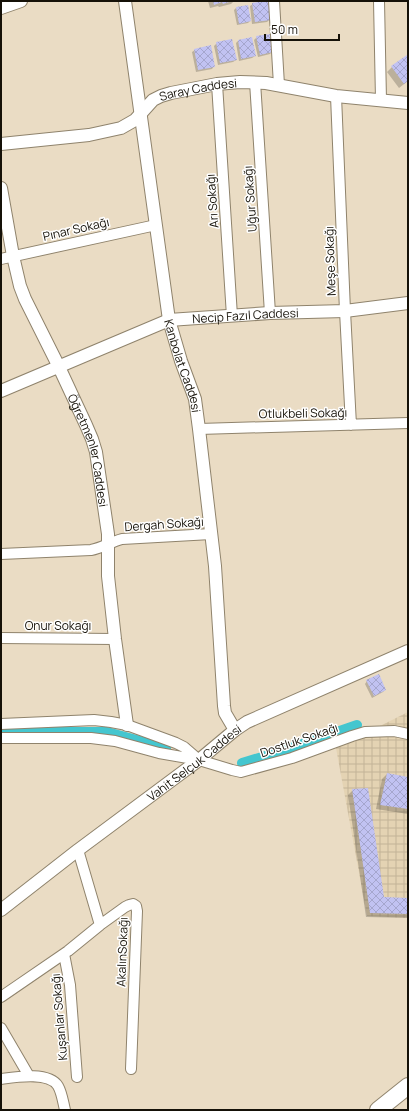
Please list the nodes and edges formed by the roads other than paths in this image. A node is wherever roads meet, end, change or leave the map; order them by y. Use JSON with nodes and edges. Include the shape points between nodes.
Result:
{"nodes":[{"id":1,"x":21,"y":1,"type":"edge"},
{"id":2,"x":125,"y":1,"type":"edge"},
{"id":3,"x":274,"y":1,"type":"edge"},
{"id":4,"x":379,"y":1,"type":"edge"},
{"id":5,"x":1,"y":8,"type":"edge"},
{"id":6,"x":255,"y":82,"type":"junction"},
{"id":7,"x":217,"y":84,"type":"junction"},
{"id":8,"x":279,"y":85,"type":"junction"},
{"id":9,"x":336,"y":96,"type":"junction"},
{"id":10,"x":381,"y":100,"type":"junction"},
{"id":11,"x":408,"y":103,"type":"edge"},
{"id":12,"x":140,"y":115,"type":"junction"},
{"id":13,"x":1,"y":144,"type":"edge"},
{"id":14,"x":1,"y":188,"type":"edge"},
{"id":15,"x":156,"y":225,"type":"junction"},
{"id":16,"x":13,"y":256,"type":"junction"},
{"id":17,"x":1,"y":259,"type":"edge"},
{"id":18,"x":408,"y":303,"type":"edge"},
{"id":19,"x":345,"y":311,"type":"junction"},
{"id":20,"x":270,"y":313,"type":"junction"},
{"id":21,"x":232,"y":316,"type":"junction"},
{"id":22,"x":169,"y":320,"type":"junction"},
{"id":23,"x":59,"y":367,"type":"junction"},
{"id":24,"x":1,"y":391,"type":"edge"},
{"id":25,"x":408,"y":423,"type":"edge"},
{"id":26,"x":351,"y":424,"type":"junction"},
{"id":27,"x":199,"y":428,"type":"junction"},
{"id":28,"x":211,"y":534,"type":"junction"},
{"id":29,"x":108,"y":544,"type":"junction"},
{"id":30,"x":1,"y":554,"type":"edge"},
{"id":31,"x":1,"y":638,"type":"edge"},
{"id":32,"x":115,"y":639,"type":"junction"},
{"id":33,"x":408,"y":651,"type":"edge"},
{"id":34,"x":1,"y":724,"type":"edge"},
{"id":35,"x":127,"y":725,"type":"junction"},
{"id":36,"x":235,"y":730,"type":"junction"},
{"id":37,"x":408,"y":734,"type":"edge"},
{"id":38,"x":2,"y":741,"type":"edge"},
{"id":39,"x":199,"y":760,"type":"junction"},
{"id":40,"x":78,"y":850,"type":"junction"},
{"id":41,"x":1,"y":910,"type":"edge"},
{"id":42,"x":100,"y":925,"type":"junction"},
{"id":43,"x":64,"y":954,"type":"junction"},
{"id":44,"x":1,"y":997,"type":"edge"},
{"id":45,"x":1,"y":1028,"type":"edge"},
{"id":46,"x":131,"y":1069,"type":"dead end"},
{"id":47,"x":29,"y":1076,"type":"junction"},
{"id":48,"x":77,"y":1077,"type":"dead end"},
{"id":49,"x":1,"y":1079,"type":"edge"},
{"id":50,"x":408,"y":1086,"type":"edge"},
{"id":51,"x":65,"y":1110,"type":"edge"},
{"id":52,"x":378,"y":1110,"type":"edge"}],
"edges":[{"from":1,"to":5,"type":"street"},
{"from":2,"to":12,"type":"street","name":"Kanbolat Caddesi"},
{"from":3,"to":8,"type":"street"},
{"from":4,"to":10,"type":"street"},
{"from":6,"to":7,"type":"street","name":"Saray Caddesi"},
{"from":6,"to":8,"type":"street","name":"Saray Caddesi"},
{"from":6,"to":20,"type":"street","name":"Uğur Sokağı"},
{"from":7,"to":12,"type":"street","name":"Saray Caddesi","via":[[161,96]]},
{"from":7,"to":21,"type":"street","name":"Arı Sokağı"},
{"from":8,"to":9,"type":"street","name":"Saray Caddesi"},
{"from":9,"to":10,"type":"street","name":"Saray Caddesi"},
{"from":9,"to":19,"type":"street","name":"Meşe Sokağı"},
{"from":10,"to":11,"type":"street","name":"Saray Caddesi"},
{"from":12,"to":13,"type":"street","name":"Saray Caddesi","via":[[129,125],[111,131]]},
{"from":12,"to":15,"type":"street","name":"Kanbolat Caddesi"},
{"from":14,"to":16,"type":"street","name":"Öğretmenler Caddesi"},
{"from":15,"to":16,"type":"street","name":"Pınar Sokağı"},
{"from":15,"to":22,"type":"street","name":"Kanbolat Caddesi"},
{"from":16,"to":17,"type":"street","name":"Pınar Sokağı"},
{"from":16,"to":23,"type":"street","name":"Öğretmenler Caddesi","via":[[25,299]]},
{"from":18,"to":19,"type":"street","name":"Necip Fazıl Caddesi"},
{"from":19,"to":20,"type":"street","name":"Necip Fazıl Caddesi"},
{"from":19,"to":26,"type":"street","name":"Meşe Sokağı"},
{"from":20,"to":21,"type":"street","name":"Necip Fazıl Caddesi"},
{"from":21,"to":22,"type":"street","name":"Necip Fazıl Caddesi"},
{"from":22,"to":23,"type":"street","name":"Necip Fazıl Caddesi"},
{"from":22,"to":27,"type":"street","name":"Kanbolat Caddesi","via":[[194,399]]},
{"from":23,"to":24,"type":"street","name":"Necip Fazıl Caddesi"},
{"from":23,"to":29,"type":"street","name":"Öğretmenler Caddesi","via":[[96,452]]},
{"from":25,"to":26,"type":"street","name":"Otlukbeli Sokağı"},
{"from":26,"to":27,"type":"street","name":"Otlukbeli Sokağı"},
{"from":27,"to":28,"type":"street","name":"Kanbolat Caddesi"},
{"from":28,"to":29,"type":"street","name":"Dergah Sokağı","via":[[133,538]]},
{"from":28,"to":36,"type":"street","name":"Kanbolat Caddesi","via":[[218,598],[224,706],[225,713]]},
{"from":29,"to":30,"type":"street","name":"Dergah Sokağı","via":[[91,550]]},
{"from":29,"to":32,"type":"street","name":"Öğretmenler Caddesi","via":[[108,576]]},
{"from":31,"to":32,"type":"street","name":"Onur Sokağı"},
{"from":32,"to":35,"type":"street","name":"Öğretmenler Caddesi"},
{"from":33,"to":36,"type":"street","name":"Vahit Selçuk Caddesi","via":[[247,722]]},
{"from":34,"to":35,"type":"street","name":"Dostluk Sokağı","via":[[94,720]]},
{"from":35,"to":39,"type":"street","name":"Dostluk Sokağı","via":[[176,743]]},
{"from":36,"to":39,"type":"street","name":"Vahit Selçuk Caddesi"},
{"from":37,"to":39,"type":"street","name":"Dostluk Sokağı","via":[[394,731],[365,732],[292,758],[241,772]]},
{"from":38,"to":39,"type":"street","name":"Dostluk Sokağı","via":[[103,738],[159,753]]},
{"from":39,"to":40,"type":"street","name":"Vahit Selçuk Caddesi"},
{"from":40,"to":41,"type":"street","name":"Vahit Selçuk Caddesi"},
{"from":40,"to":42,"type":"street"},
{"from":42,"to":43,"type":"street","name":"AkalınSokağı"},
{"from":42,"to":46,"type":"street","name":"AkalınSokağı","via":[[128,905],[136,906]]},
{"from":43,"to":44,"type":"street","name":"AkalınSokağı"},
{"from":43,"to":48,"type":"street","name":"Kuşanlar Sokağı","via":[[69,975]]},
{"from":45,"to":47,"type":"street"},
{"from":47,"to":49,"type":"street"},
{"from":47,"to":51,"type":"street","via":[[54,1081],[61,1093]]},
{"from":50,"to":52,"type":"highway"}]}
